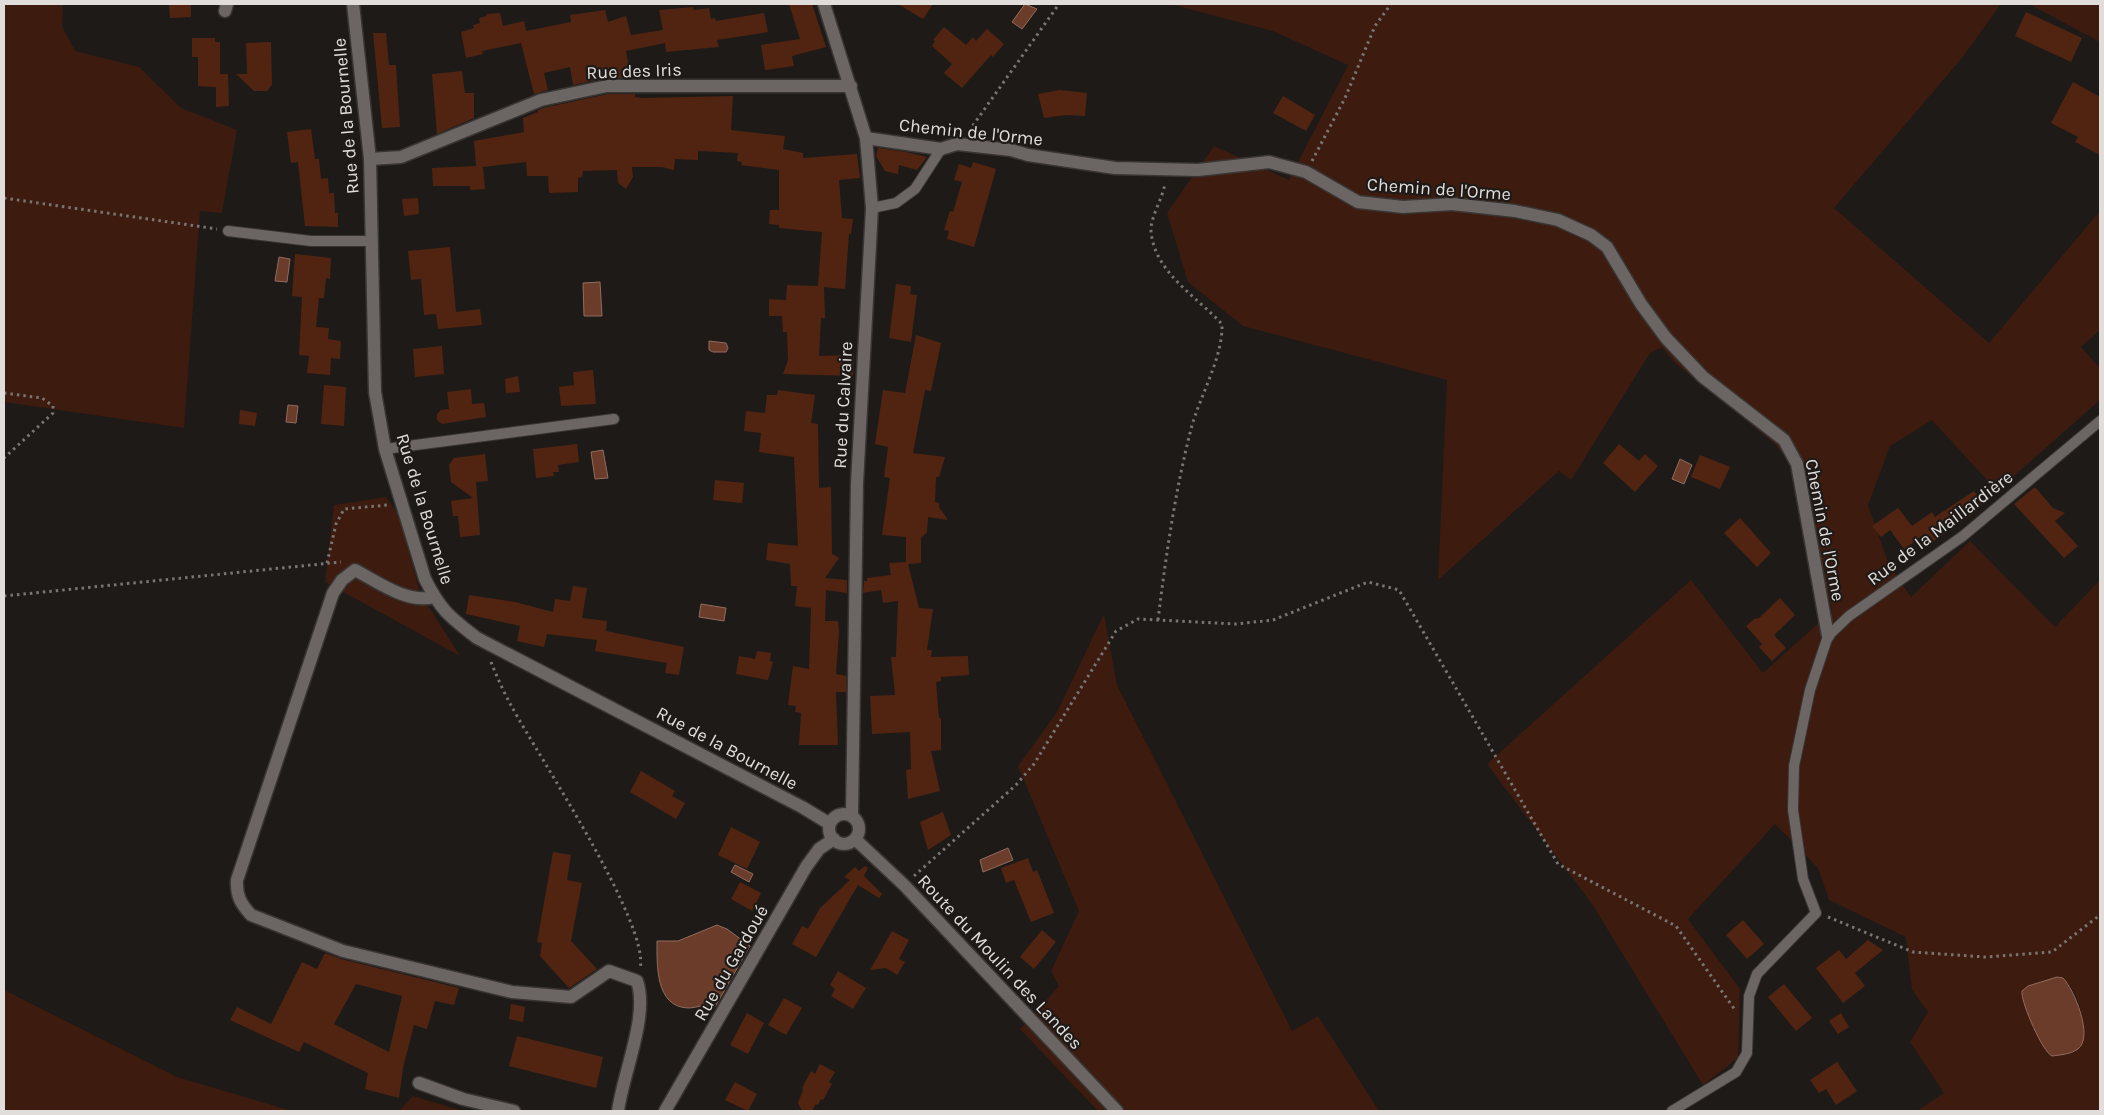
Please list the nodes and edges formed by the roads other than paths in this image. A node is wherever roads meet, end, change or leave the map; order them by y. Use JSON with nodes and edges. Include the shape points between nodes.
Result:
{"nodes":[{"id":1,"x":353,"y":4,"type":"edge"},
{"id":2,"x":824,"y":4,"type":"edge"},
{"id":3,"x":851,"y":86,"type":"junction"},
{"id":4,"x":866,"y":138,"type":"junction"},
{"id":5,"x":941,"y":149,"type":"junction"},
{"id":6,"x":370,"y":159,"type":"junction"},
{"id":7,"x":872,"y":208,"type":"junction"},
{"id":8,"x":228,"y":230,"type":"road end"},
{"id":9,"x":372,"y":241,"type":"junction"},
{"id":10,"x":614,"y":419,"type":"dead end"},
{"id":11,"x":2100,"y":421,"type":"edge"},
{"id":12,"x":385,"y":449,"type":"junction"},
{"id":13,"x":434,"y":597,"type":"junction"},
{"id":14,"x":1828,"y":636,"type":"junction"},
{"id":15,"x":852,"y":816,"type":"junction"},
{"id":16,"x":830,"y":824,"type":"junction"},
{"id":17,"x":834,"y":839,"type":"junction"},
{"id":18,"x":855,"y":839,"type":"junction"},
{"id":19,"x":419,"y":1083,"type":"dead end"},
{"id":20,"x":514,"y":1111,"type":"edge"},
{"id":21,"x":618,"y":1111,"type":"edge"},
{"id":22,"x":664,"y":1111,"type":"edge"},
{"id":23,"x":1117,"y":1111,"type":"edge"},
{"id":24,"x":1672,"y":1111,"type":"edge"}],
"edges":[{"from":1,"to":6,"type":"street","name":"Rue de la Bournelle"},
{"from":2,"to":3,"type":"street","name":"Rue du Calvaire"},
{"from":3,"to":4,"type":"street","name":"Rue du Calvaire"},
{"from":3,"to":6,"type":"street","name":"Rue des Iris","via":[[607,86],[542,100],[401,157]]},
{"from":4,"to":5,"type":"street","name":"Chemin de l'Orme"},
{"from":4,"to":7,"type":"street","name":"Rue du Calvaire"},
{"from":5,"to":7,"type":"lane","via":[[915,189],[896,203]]},
{"from":5,"to":14,"type":"street","name":"Chemin de l'Orme","via":[[957,144],[1115,168],[1198,170],[1269,162],[1306,172],[1358,202],[1403,207],[1452,204],[1515,211],[1558,220],[1591,235],[1607,247],[1666,338],[1703,377],[1784,440],[1797,464]]},
{"from":6,"to":9,"type":"street","name":"Rue de la Bournelle"},
{"from":7,"to":15,"type":"street","name":"Rue du Calvaire","via":[[856,483]]},
{"from":8,"to":9,"type":"lane","via":[[312,241]]},
{"from":9,"to":12,"type":"street","name":"Rue de la Bournelle","via":[[375,392]]},
{"from":10,"to":12,"type":"lane"},
{"from":11,"to":14,"type":"lane","name":"Rue de la Maillardière","via":[[1962,536],[1849,616]]},
{"from":12,"to":13,"type":"street","name":"Rue de la Bournelle","via":[[425,579]]},
{"from":13,"to":16,"type":"street","name":"Rue de la Bournelle","via":[[444,612],[482,640]]},
{"from":13,"to":21,"type":"street","via":[[404,596],[355,570],[333,593],[236,891],[251,915],[343,951],[512,992],[571,996],[609,971],[637,981],[640,997],[638,1022]]},
{"from":14,"to":24,"type":"lane","name":"Rue de la Maillardière","via":[[1810,690],[1794,766],[1793,810],[1802,869],[1816,912],[1758,974],[1749,996],[1748,1052],[1736,1072]]},
{"from":15,"to":16,"type":"street","via":[[839,815]]},
{"from":15,"to":18,"type":"street","via":[[859,827]]},
{"from":16,"to":17,"type":"street"},
{"from":17,"to":18,"type":"street","via":[[842,843]]},
{"from":17,"to":22,"type":"street","name":"Rue du Gardoué","via":[[819,849],[806,867]]},
{"from":18,"to":23,"type":"street","name":"Route du Moulin des Landes","via":[[904,885]]},
{"from":19,"to":20,"type":"street","via":[[464,1099]]}]}
